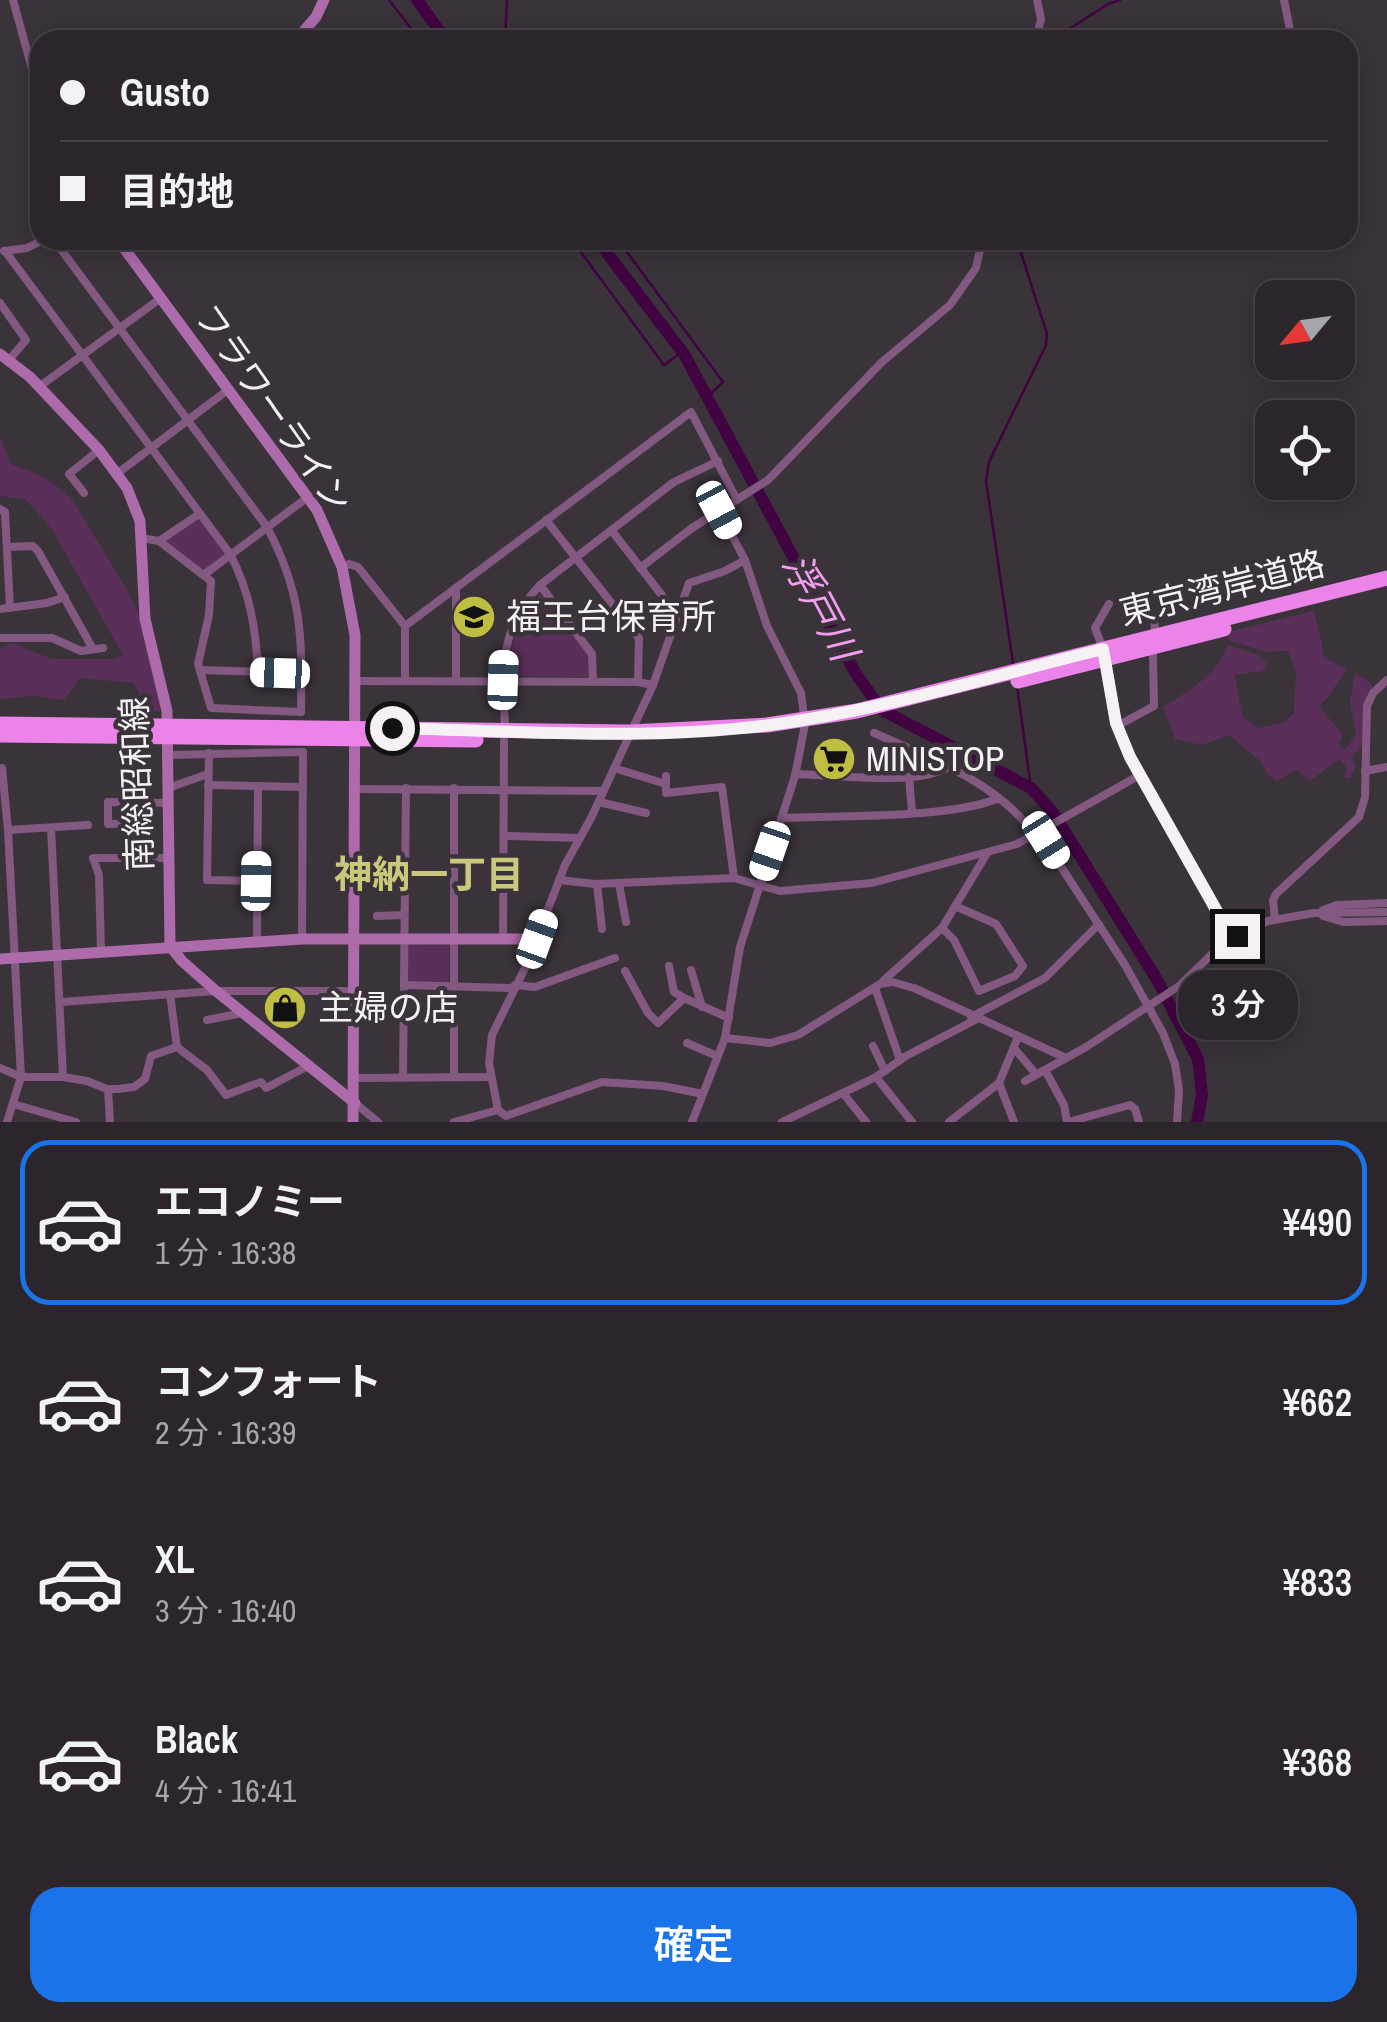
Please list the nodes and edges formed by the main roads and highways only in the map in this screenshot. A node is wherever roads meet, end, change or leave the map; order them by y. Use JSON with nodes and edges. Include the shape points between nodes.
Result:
{"nodes":[{"id":1,"x":1387,"y":578,"type":"edge"},
{"id":2,"x":1387,"y":588,"type":"edge"},
{"id":3,"x":1104,"y":654,"type":"junction"},
{"id":4,"x":0,"y":724,"type":"edge"},
{"id":5,"x":147,"y":732,"type":"junction"},
{"id":6,"x":0,"y":735,"type":"edge"}],
"edges":[{"from":1,"to":3,"type":"highway","name":"東京湾岸道路"},
{"from":2,"to":3,"type":"highway","name":"東京湾岸道路"},
{"from":3,"to":5,"type":"highway","name":"東京湾岸道路","via":[[804,724],[628,737]]},
{"from":4,"to":5,"type":"highway","name":"東京湾岸道路"},
{"from":5,"to":6,"type":"highway","name":"東京湾岸道路"}]}
